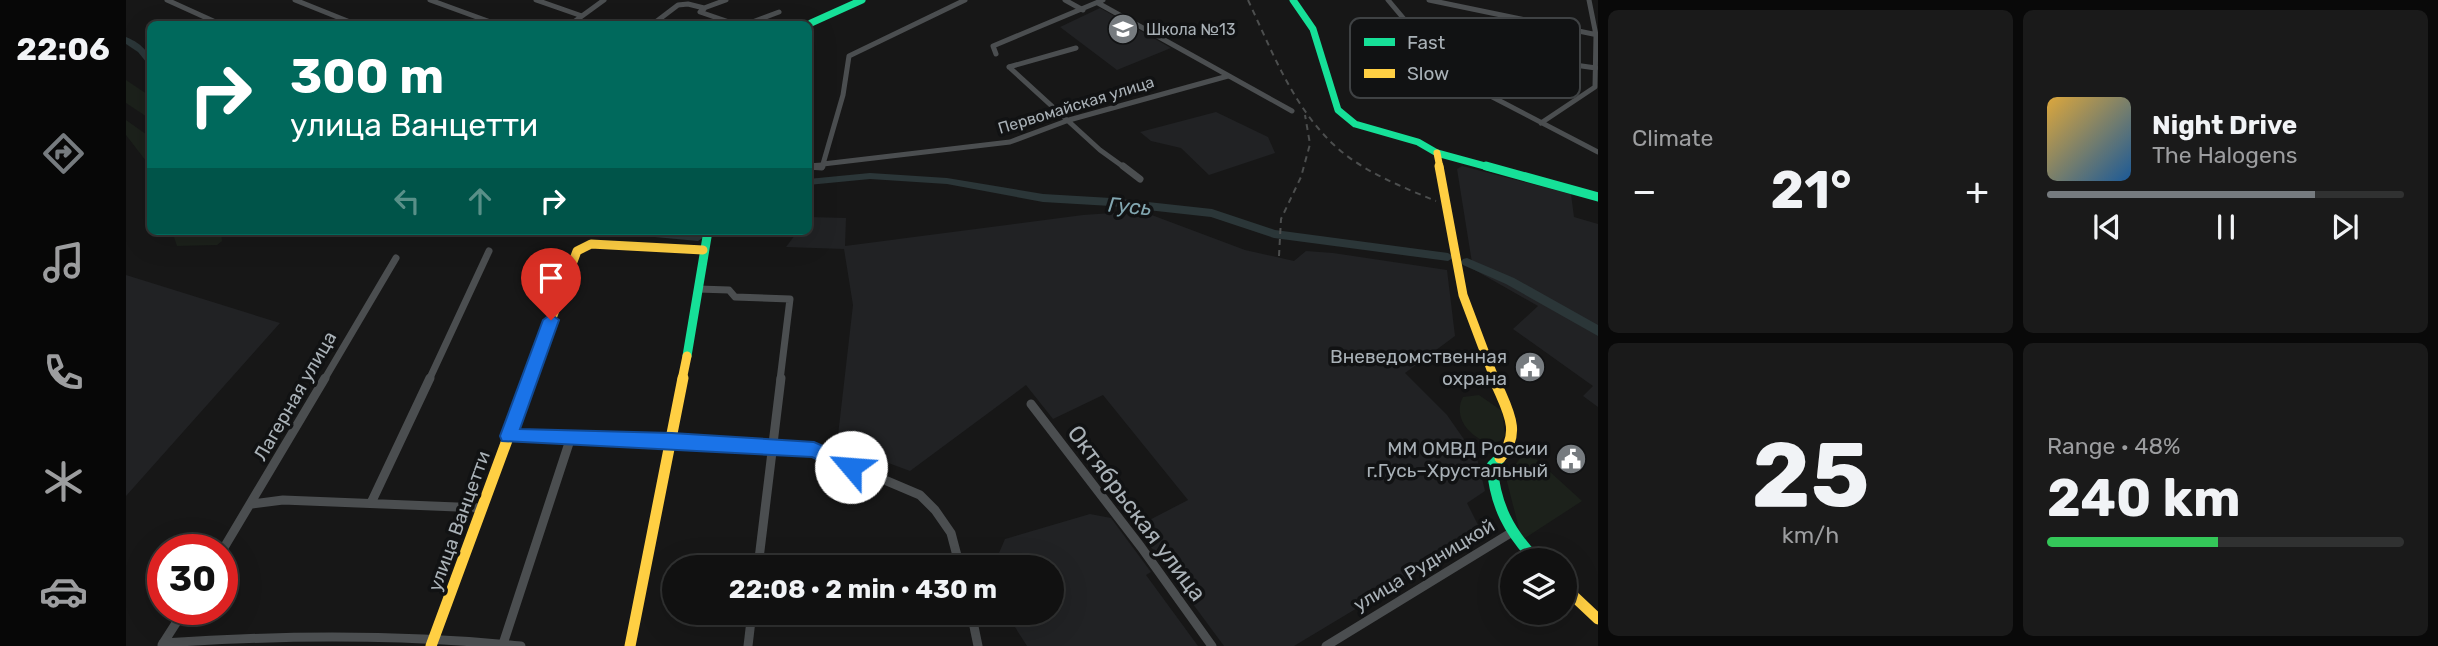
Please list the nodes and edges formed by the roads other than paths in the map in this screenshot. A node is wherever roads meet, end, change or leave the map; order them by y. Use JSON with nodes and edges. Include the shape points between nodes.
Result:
{"nodes":[{"id":1,"x":167,"y":0,"type":"edge"},
{"id":2,"x":295,"y":0,"type":"edge"},
{"id":3,"x":430,"y":0,"type":"edge"},
{"id":4,"x":536,"y":0,"type":"edge"},
{"id":5,"x":604,"y":0,"type":"edge"},
{"id":6,"x":687,"y":0,"type":"edge"},
{"id":7,"x":726,"y":0,"type":"edge"},
{"id":8,"x":862,"y":0,"type":"edge"},
{"id":9,"x":965,"y":0,"type":"edge"},
{"id":10,"x":1065,"y":0,"type":"edge"},
{"id":11,"x":1293,"y":0,"type":"edge"},
{"id":12,"x":1388,"y":0,"type":"edge"},
{"id":13,"x":1429,"y":0,"type":"edge"},
{"id":14,"x":1589,"y":0,"type":"edge"},
{"id":15,"x":1100,"y":1,"type":"edge"},
{"id":16,"x":682,"y":5,"type":"junction"},
{"id":17,"x":704,"y":8,"type":"junction"},
{"id":18,"x":1083,"y":10,"type":"junction"},
{"id":19,"x":779,"y":12,"type":"dead end"},
{"id":20,"x":582,"y":16,"type":"junction"},
{"id":21,"x":1403,"y":18,"type":"edge"},
{"id":22,"x":1515,"y":18,"type":"edge"},
{"id":23,"x":213,"y":21,"type":"edge"},
{"id":24,"x":348,"y":21,"type":"edge"},
{"id":25,"x":488,"y":21,"type":"edge"},
{"id":26,"x":575,"y":21,"type":"edge"},
{"id":27,"x":658,"y":21,"type":"edge"},
{"id":28,"x":726,"y":21,"type":"edge"},
{"id":29,"x":755,"y":21,"type":"edge"},
{"id":30,"x":812,"y":23,"type":"edge"},
{"id":31,"x":1597,"y":35,"type":"edge"},
{"id":32,"x":1076,"y":48,"type":"dead end"},
{"id":33,"x":996,"y":54,"type":"dead end"},
{"id":34,"x":1580,"y":66,"type":"edge"},
{"id":35,"x":1596,"y":68,"type":"junction"},
{"id":36,"x":1228,"y":76,"type":"junction"},
{"id":37,"x":1580,"y":97,"type":"edge"},
{"id":38,"x":1494,"y":98,"type":"edge"},
{"id":39,"x":1578,"y":98,"type":"edge"},
{"id":40,"x":1292,"y":111,"type":"dead end"},
{"id":41,"x":1069,"y":120,"type":"junction"},
{"id":42,"x":1541,"y":123,"type":"junction"},
{"id":43,"x":1598,"y":152,"type":"edge"},
{"id":44,"x":1437,"y":153,"type":"junction"},
{"id":45,"x":823,"y":164,"type":"junction"},
{"id":46,"x":812,"y":167,"type":"edge"},
{"id":47,"x":1140,"y":179,"type":"dead end"},
{"id":48,"x":1598,"y":197,"type":"edge"},
{"id":49,"x":705,"y":241,"type":"edge"},
{"id":50,"x":489,"y":251,"type":"dead end"},
{"id":51,"x":396,"y":258,"type":"dead end"},
{"id":52,"x":698,"y":289,"type":"junction"},
{"id":53,"x":1031,"y":404,"type":"dead end"},
{"id":54,"x":509,"y":436,"type":"junction"},
{"id":55,"x":571,"y":437,"type":"junction"},
{"id":56,"x":672,"y":441,"type":"junction"},
{"id":57,"x":773,"y":447,"type":"junction"},
{"id":58,"x":371,"y":503,"type":"junction"},
{"id":59,"x":252,"y":504,"type":"junction"},
{"id":60,"x":482,"y":508,"type":"junction"},
{"id":61,"x":233,"y":534,"type":"edge"},
{"id":62,"x":1509,"y":534,"type":"junction"},
{"id":63,"x":1524,"y":548,"type":"edge"},
{"id":64,"x":760,"y":555,"type":"edge"},
{"id":65,"x":957,"y":555,"type":"edge"},
{"id":66,"x":1577,"y":600,"type":"edge"},
{"id":67,"x":1598,"y":620,"type":"edge"},
{"id":68,"x":175,"y":625,"type":"edge"},
{"id":69,"x":750,"y":625,"type":"edge"},
{"id":70,"x":974,"y":625,"type":"edge"},
{"id":71,"x":433,"y":642,"type":"edge"},
{"id":72,"x":163,"y":644,"type":"edge"},
{"id":73,"x":503,"y":644,"type":"junction"},
{"id":74,"x":521,"y":646,"type":"edge"},
{"id":75,"x":630,"y":646,"type":"edge"},
{"id":76,"x":748,"y":646,"type":"edge"},
{"id":77,"x":978,"y":646,"type":"edge"},
{"id":78,"x":1212,"y":646,"type":"edge"},
{"id":79,"x":1326,"y":646,"type":"edge"}],
"edges":[{"from":1,"to":23,"type":"street"},
{"from":2,"to":24,"type":"street"},
{"from":3,"to":25,"type":"street"},
{"from":4,"to":20,"type":"street"},
{"from":5,"to":20,"type":"street"},
{"from":6,"to":16,"type":"street"},
{"from":7,"to":17,"type":"street"},
{"from":8,"to":30,"type":"street"},
{"from":9,"to":45,"type":"street","via":[[849,56]]},
{"from":10,"to":18,"type":"street"},
{"from":11,"to":44,"type":"street","via":[[1313,29],[1343,116]]},
{"from":12,"to":21,"type":"street"},
{"from":13,"to":22,"type":"street"},
{"from":14,"to":31,"type":"street"},
{"from":15,"to":18,"type":"street"},
{"from":15,"to":36,"type":"street"},
{"from":16,"to":17,"type":"street"},
{"from":16,"to":27,"type":"street"},
{"from":17,"to":28,"type":"street","via":[[700,12]]},
{"from":18,"to":33,"type":"street","via":[[993,46]]},
{"from":19,"to":29,"type":"street"},
{"from":20,"to":26,"type":"street"},
{"from":31,"to":35,"type":"street"},
{"from":32,"to":41,"type":"street","via":[[1009,67]]},
{"from":34,"to":35,"type":"street"},
{"from":35,"to":37,"type":"street","via":[[1595,87]]},
{"from":36,"to":40,"type":"street"},
{"from":36,"to":41,"type":"street","name":"Первомайская улица"},
{"from":38,"to":42,"type":"street"},
{"from":39,"to":42,"type":"street"},
{"from":41,"to":45,"type":"street","name":"Первомайская улица","via":[[1010,142]]},
{"from":41,"to":47,"type":"street"},
{"from":42,"to":43,"type":"street"},
{"from":44,"to":48,"type":"street"},
{"from":44,"to":62,"type":"street","name":"улица Рудницкой","via":[[1463,295],[1514,429],[1510,447],[1492,466],[1496,503]]},
{"from":45,"to":46,"type":"street","name":"Первомайская улица","via":[[822,168]]},
{"from":49,"to":52,"type":"street"},
{"from":49,"to":54,"type":"street","name":"улица Ванцетти","via":[[591,244],[577,251]]},
{"from":50,"to":58,"type":"street"},
{"from":51,"to":59,"type":"street","name":"Лагерная улица"},
{"from":52,"to":56,"type":"street"},
{"from":52,"to":57,"type":"street","via":[[729,290],[735,297],[790,299]]},
{"from":53,"to":78,"type":"street","name":"Октябрьская улица"},
{"from":54,"to":55,"type":"street"},
{"from":54,"to":60,"type":"street","name":"улица Ванцетти"},
{"from":55,"to":56,"type":"street"},
{"from":55,"to":73,"type":"street"},
{"from":56,"to":57,"type":"street"},
{"from":56,"to":75,"type":"street"},
{"from":57,"to":64,"type":"street"},
{"from":57,"to":65,"type":"street","via":[[827,454],[920,495],[951,533]]},
{"from":58,"to":59,"type":"street","via":[[283,500]]},
{"from":58,"to":60,"type":"street"},
{"from":59,"to":61,"type":"street","name":"Лагерная улица"},
{"from":60,"to":71,"type":"street","name":"улица Ванцетти"},
{"from":62,"to":63,"type":"street"},
{"from":62,"to":79,"type":"street","name":"улица Рудницкой"},
{"from":66,"to":67,"type":"street"},
{"from":68,"to":72,"type":"street"},
{"from":69,"to":76,"type":"street"},
{"from":70,"to":77,"type":"street"},
{"from":71,"to":72,"type":"street","via":[[246,637]]},
{"from":71,"to":73,"type":"street"},
{"from":73,"to":74,"type":"street"}]}
